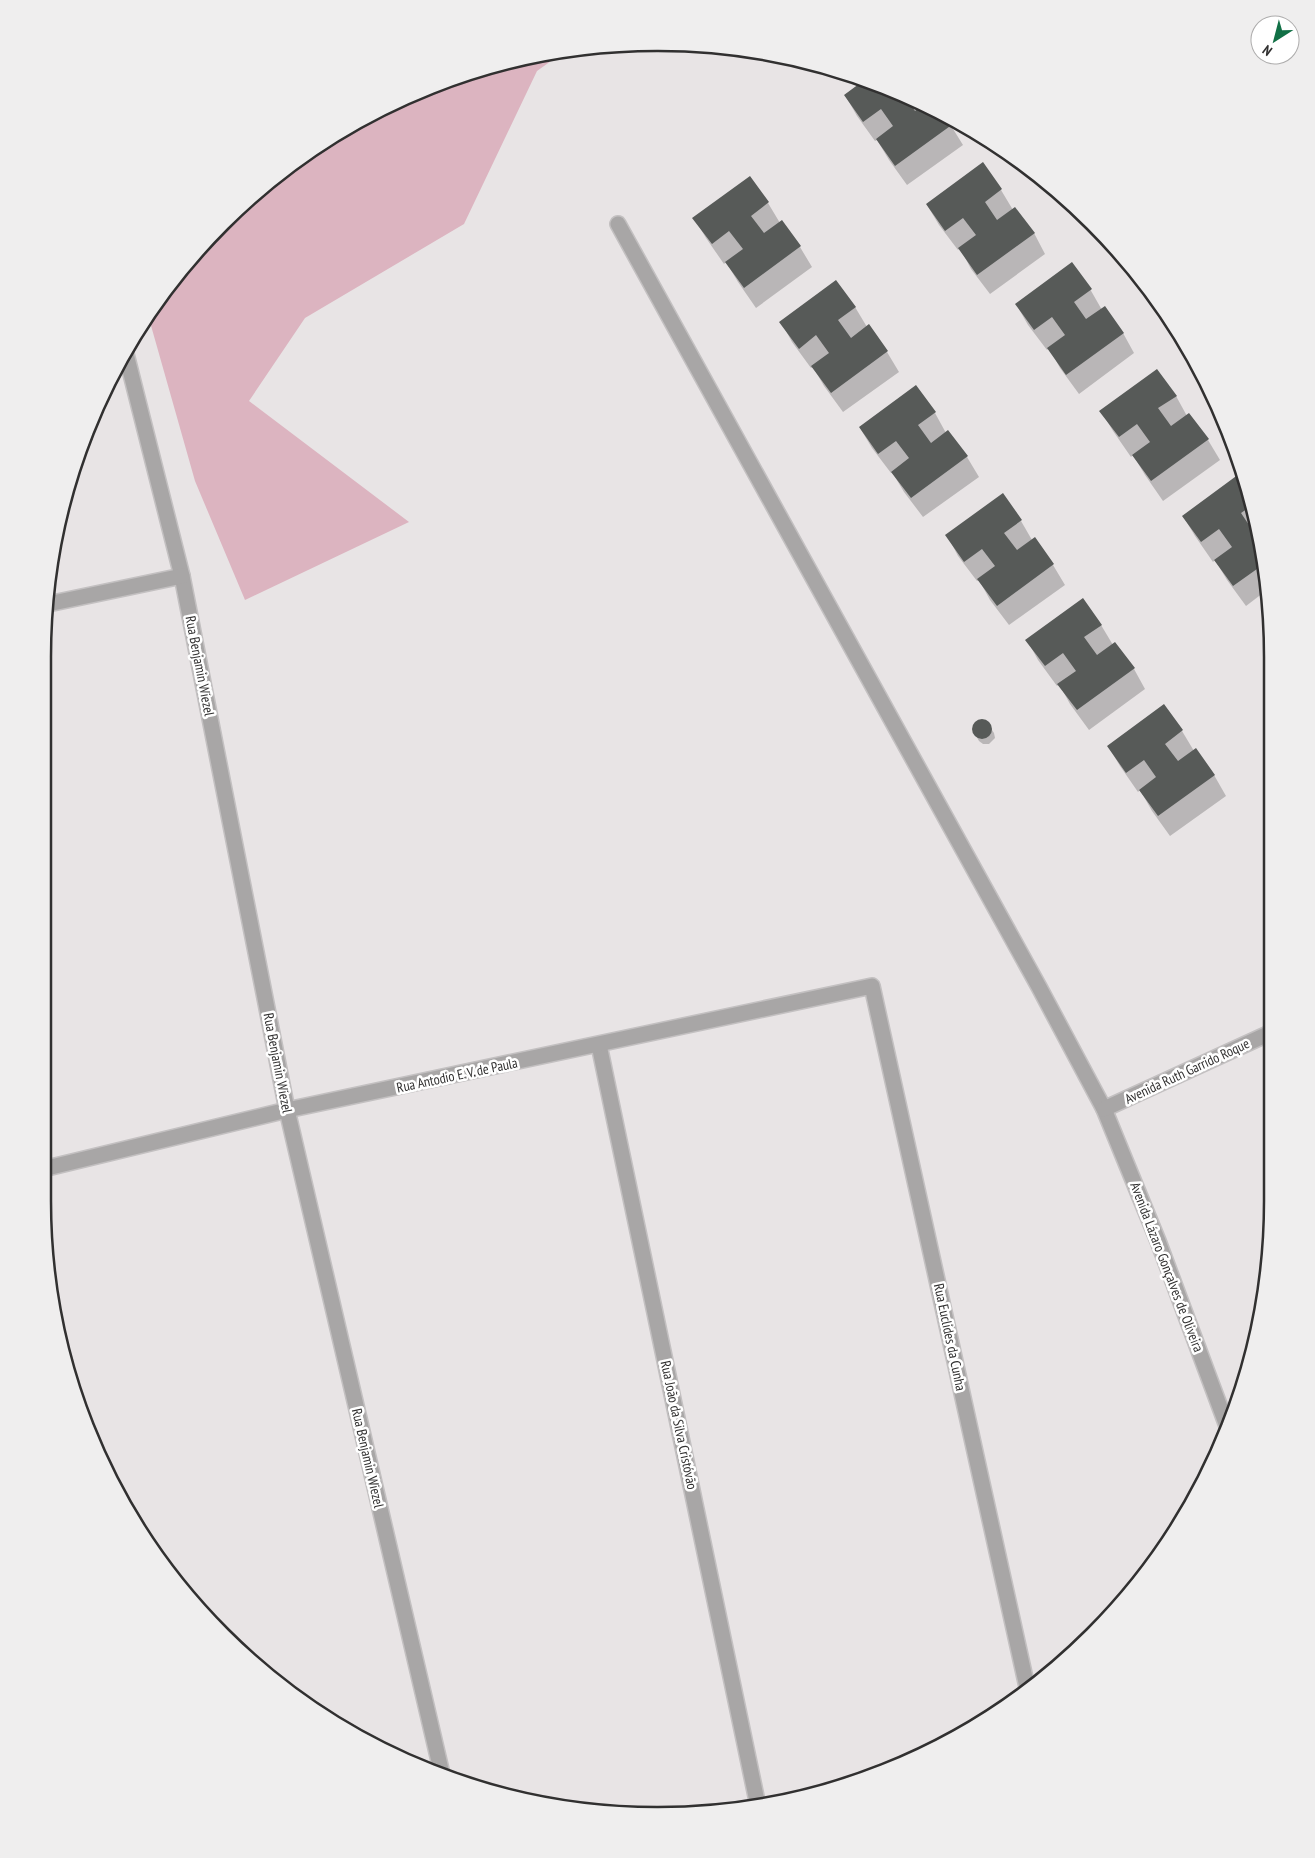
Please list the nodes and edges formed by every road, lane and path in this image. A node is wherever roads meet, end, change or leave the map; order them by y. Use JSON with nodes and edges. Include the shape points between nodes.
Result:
{"nodes":[{"id":1,"x":618,"y":224,"type":"dead end"},
{"id":2,"x":128,"y":362,"type":"edge"},
{"id":3,"x":182,"y":576,"type":"junction"},
{"id":4,"x":54,"y":603,"type":"edge"},
{"id":5,"x":872,"y":986,"type":"joint"},
{"id":6,"x":1264,"y":1036,"type":"edge"},
{"id":7,"x":599,"y":1045,"type":"junction"},
{"id":8,"x":1104,"y":1109,"type":"junction"},
{"id":9,"x":287,"y":1110,"type":"junction"},
{"id":10,"x":51,"y":1167,"type":"edge"},
{"id":11,"x":1224,"y":1417,"type":"edge"},
{"id":12,"x":1026,"y":1682,"type":"edge"},
{"id":13,"x":440,"y":1767,"type":"edge"},
{"id":14,"x":756,"y":1799,"type":"edge"}],
"edges":[{"from":1,"to":8,"type":"street","name":"Avenida Lázaro Gonçalves de Oliveira"},
{"from":2,"to":3,"type":"street","name":"Rua Benjamin Wiezel"},
{"from":3,"to":4,"type":"street"},
{"from":3,"to":9,"type":"street","name":"Rua Benjamin Wiezel"},
{"from":5,"to":7,"type":"street","name":"Rua Antodio E. V. de Paula"},
{"from":5,"to":12,"type":"street","name":"Rua Euclides da Cunha"},
{"from":6,"to":8,"type":"street","name":"Avenida Ruth Garrido Roque"},
{"from":7,"to":9,"type":"street","name":"Rua Antodio E. V. de Paula"},
{"from":7,"to":14,"type":"street","name":"Rua João da Silva Cristóvão"},
{"from":8,"to":11,"type":"street","name":"Avenida Lázaro Gonçalves de Oliveira","via":[[1158,1241]]},
{"from":9,"to":10,"type":"street","name":"Rua Antodio E. V. de Paula"},
{"from":9,"to":13,"type":"street","name":"Rua Benjamin Wiezel"}]}
